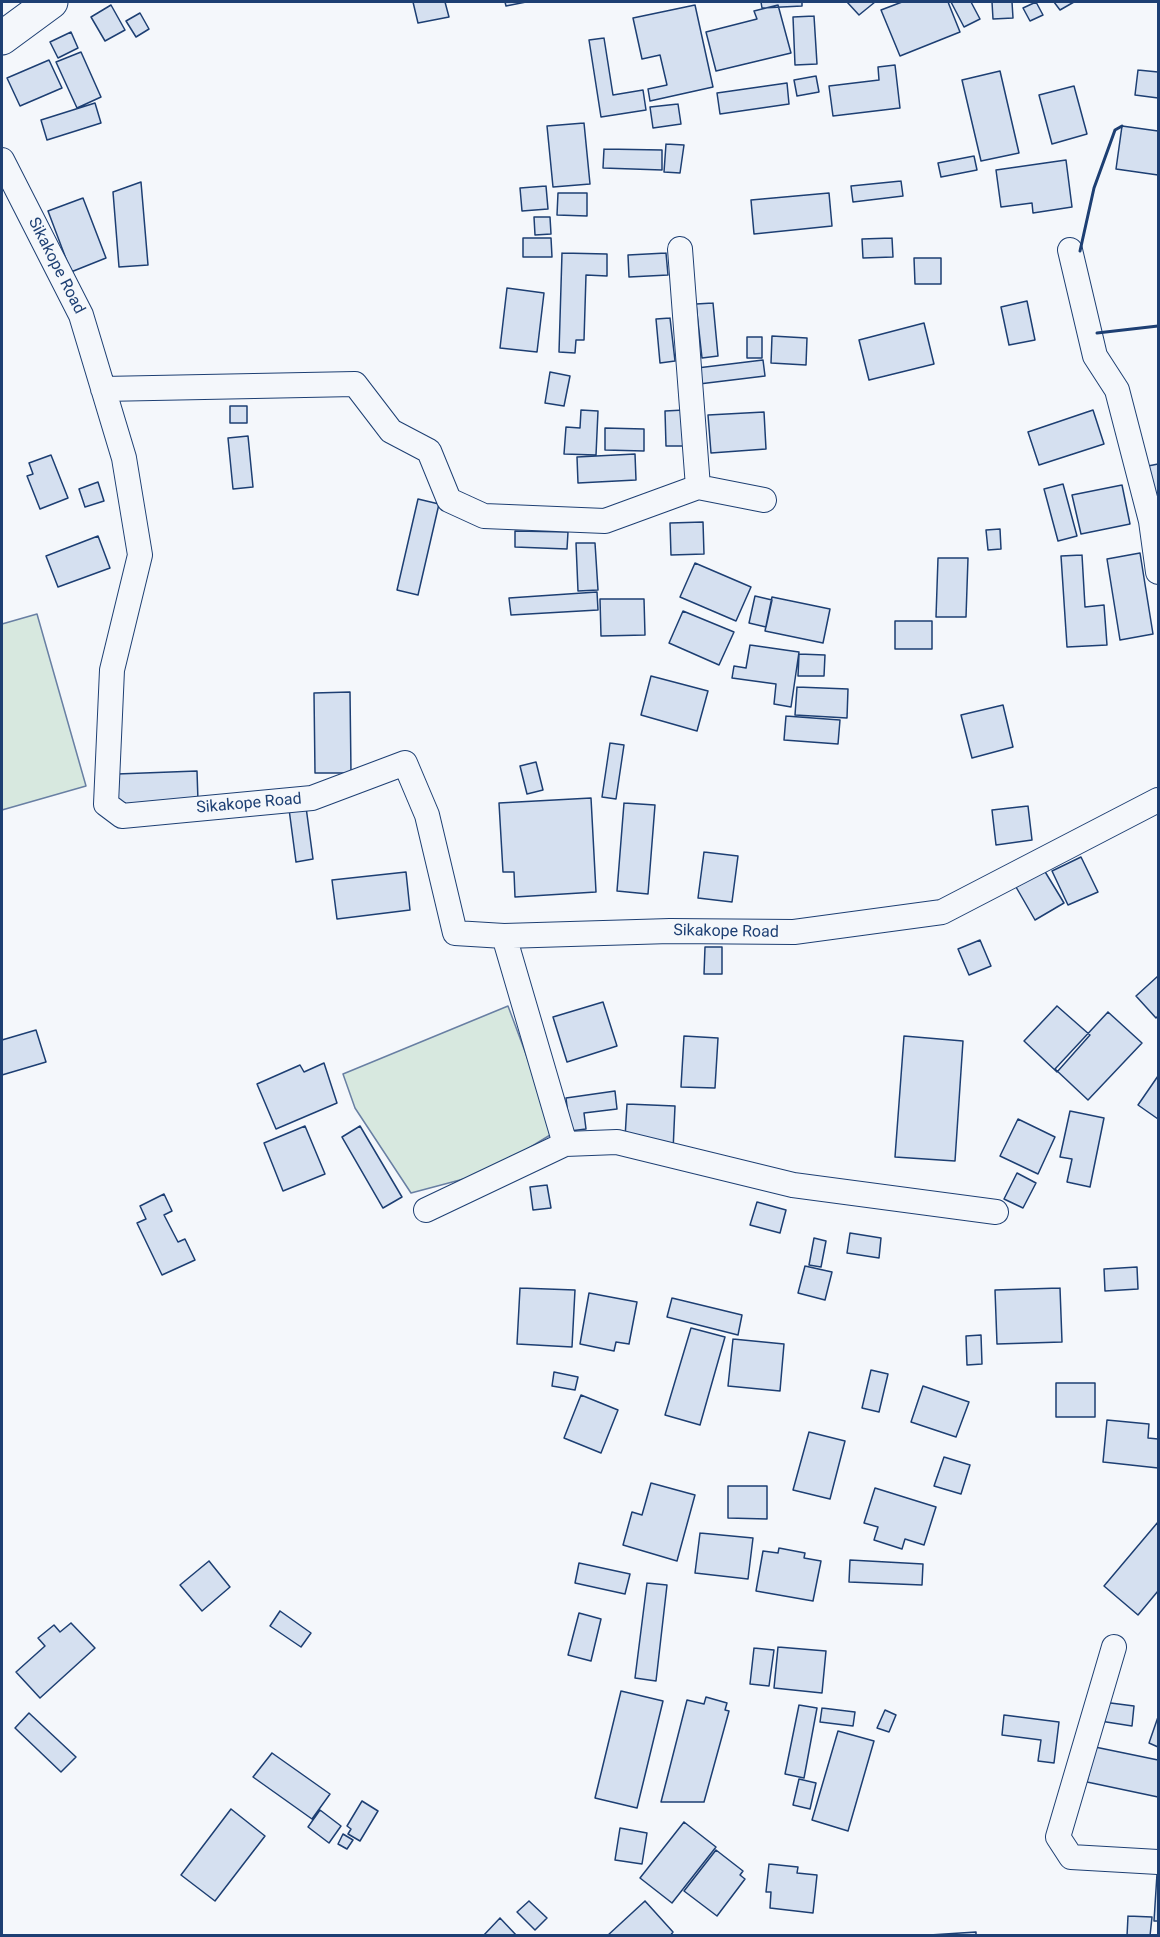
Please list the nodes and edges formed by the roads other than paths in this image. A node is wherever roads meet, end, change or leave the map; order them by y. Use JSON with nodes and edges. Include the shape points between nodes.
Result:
{"nodes":[{"id":1,"x":51,"y":2,"type":"edge"},
{"id":2,"x":2,"y":38,"type":"edge"},
{"id":3,"x":2,"y":160,"type":"edge"},
{"id":4,"x":680,"y":249,"type":"dead end"},
{"id":5,"x":1070,"y":250,"type":"dead end"},
{"id":6,"x":103,"y":390,"type":"junction"},
{"id":7,"x":698,"y":487,"type":"junction"},
{"id":8,"x":764,"y":500,"type":"dead end"},
{"id":9,"x":1158,"y":572,"type":"edge"},
{"id":10,"x":1158,"y":800,"type":"edge"},
{"id":11,"x":504,"y":936,"type":"junction"},
{"id":12,"x":565,"y":1144,"type":"junction"},
{"id":13,"x":426,"y":1210,"type":"dead end"},
{"id":14,"x":996,"y":1212,"type":"dead end"},
{"id":15,"x":1114,"y":1647,"type":"dead end"},
{"id":16,"x":1158,"y":1862,"type":"edge"}],
"edges":[{"from":1,"to":2,"type":"highway"},
{"from":3,"to":6,"type":"street","name":"Sikakope Road","via":[[81,315]]},
{"from":4,"to":7,"type":"street"},
{"from":5,"to":9,"type":"street","via":[[1095,356],[1117,390],[1151,521]]},
{"from":6,"to":7,"type":"street","via":[[355,384],[391,431],[429,451],[449,500],[484,516],[606,521]]},
{"from":6,"to":11,"type":"street","name":"Sikakope Road","via":[[124,458],[140,555],[112,670],[106,804],[122,816],[312,798],[405,763],[427,815],[455,933]]},
{"from":7,"to":8,"type":"street"},
{"from":10,"to":11,"type":"street","name":"Sikakope Road","via":[[942,912],[794,933],[670,931]]},
{"from":11,"to":12,"type":"street"},
{"from":12,"to":13,"type":"street"},
{"from":12,"to":14,"type":"street","via":[[616,1142],[793,1185]]},
{"from":15,"to":16,"type":"street","via":[[1058,1837],[1071,1857]]}]}
